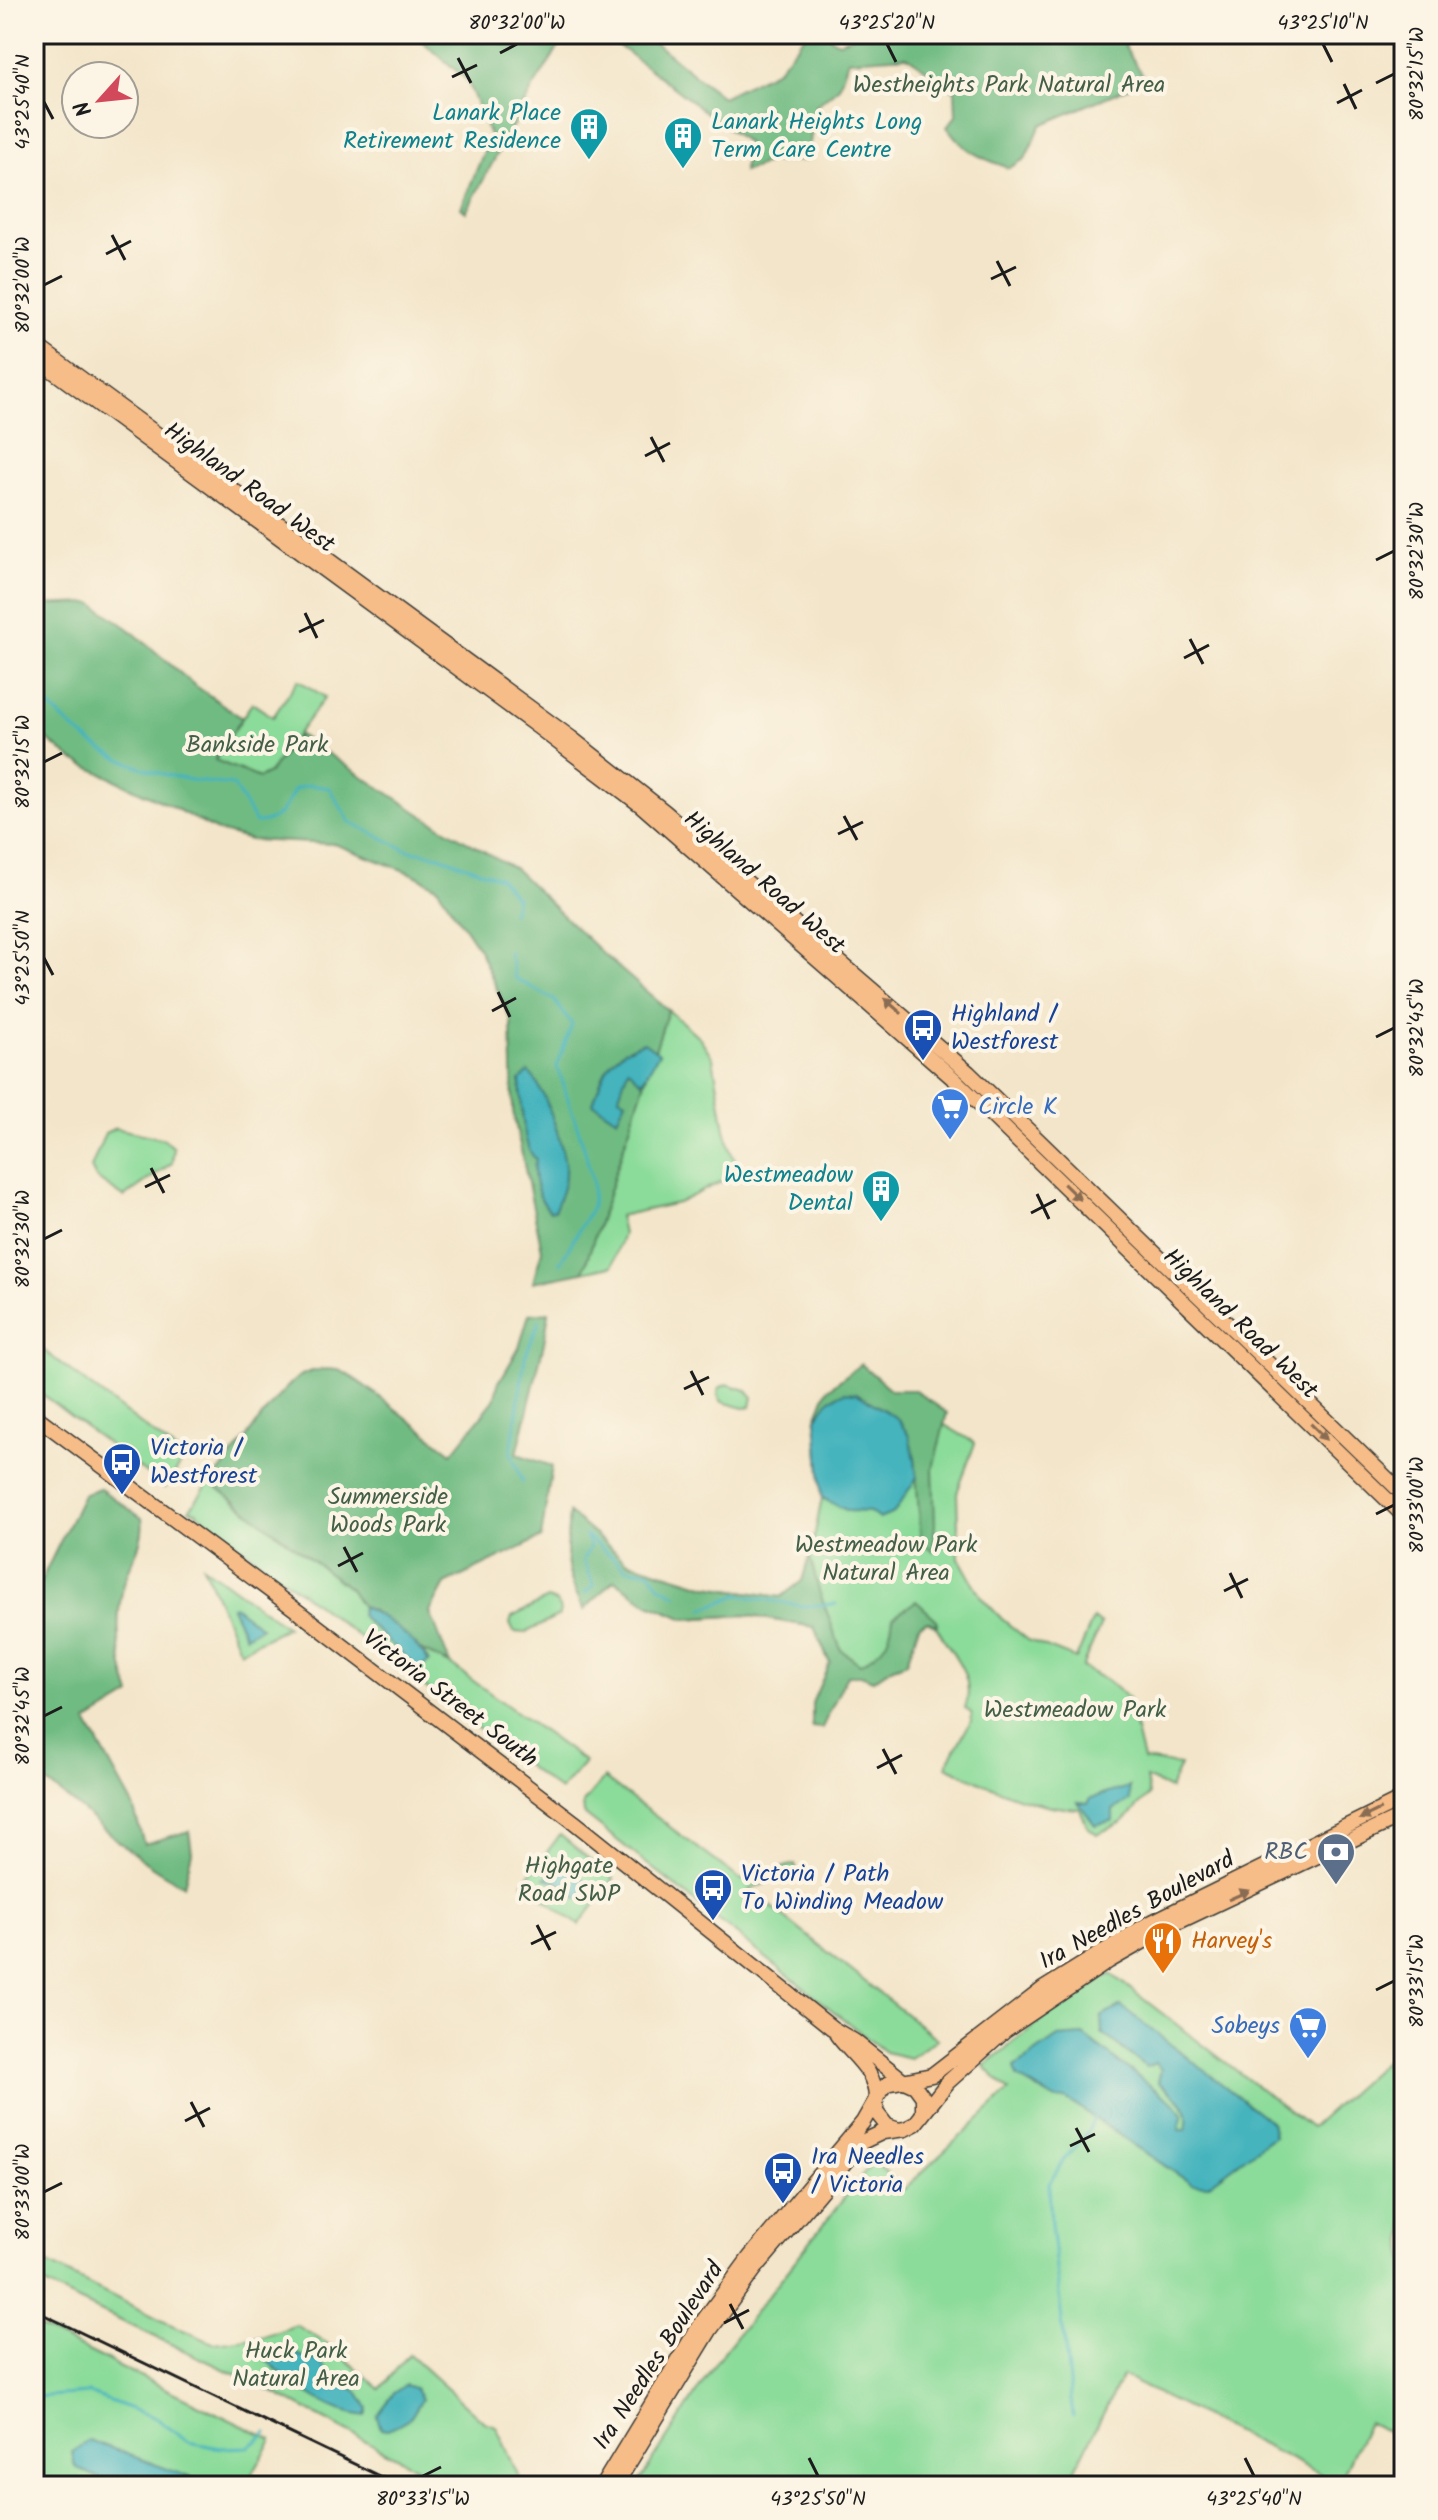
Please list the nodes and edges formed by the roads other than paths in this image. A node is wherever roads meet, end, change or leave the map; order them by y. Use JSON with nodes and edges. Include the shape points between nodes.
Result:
{"nodes":[{"id":1,"x":34,"y":344,"type":"edge"},
{"id":2,"x":34,"y":357,"type":"edge"},
{"id":3,"x":34,"y":1415,"type":"edge"},
{"id":4,"x":1404,"y":1495,"type":"edge"},
{"id":5,"x":1404,"y":1516,"type":"edge"},
{"id":6,"x":1404,"y":1798,"type":"edge"},
{"id":7,"x":1404,"y":1815,"type":"edge"},
{"id":8,"x":832,"y":2028,"type":"junction"},
{"id":9,"x":904,"y":2081,"type":"junction"},
{"id":10,"x":876,"y":2099,"type":"junction"},
{"id":11,"x":923,"y":2111,"type":"junction"},
{"id":12,"x":897,"y":2129,"type":"junction"},
{"id":13,"x":602,"y":2486,"type":"edge"},
{"id":14,"x":615,"y":2486,"type":"edge"}],
"edges":[{"from":4,"to":1,"type":"main road","name":"Highland Road West","one_way":true,"via":[[969,1073],[665,812]]},
{"from":2,"to":5,"type":"main road","name":"Highland Road West","one_way":true,"via":[[642,806],[949,1074]]},
{"from":3,"to":8,"type":"main road","name":"Victoria Street South","via":[[574,1822]]},
{"from":6,"to":9,"type":"main road","name":"Ira Needles Boulevard","one_way":true,"via":[[1148,1924],[1043,1989],[940,2070]]},
{"from":11,"to":7,"type":"main road","name":"Ira Needles Boulevard","one_way":true,"via":[[1005,2031],[1109,1961],[1174,1924]]},
{"from":8,"to":9,"type":"main road","name":"Victoria Street South"},
{"from":8,"to":10,"type":"main road","name":"Victoria Street South","via":[[872,2074]]},
{"from":9,"to":10,"type":"main road","via":[[887,2084]]},
{"from":9,"to":11,"type":"main road","via":[[921,2093]]},
{"from":10,"to":12,"type":"main road","via":[[881,2120]]},
{"from":10,"to":13,"type":"main road","name":"Ira Needles Boulevard","via":[[698,2328]]},
{"from":11,"to":12,"type":"main road","via":[[915,2124]]},
{"from":12,"to":14,"type":"main road","name":"Ira Needles Boulevard","via":[[862,2142],[755,2269],[680,2377]]}]}
